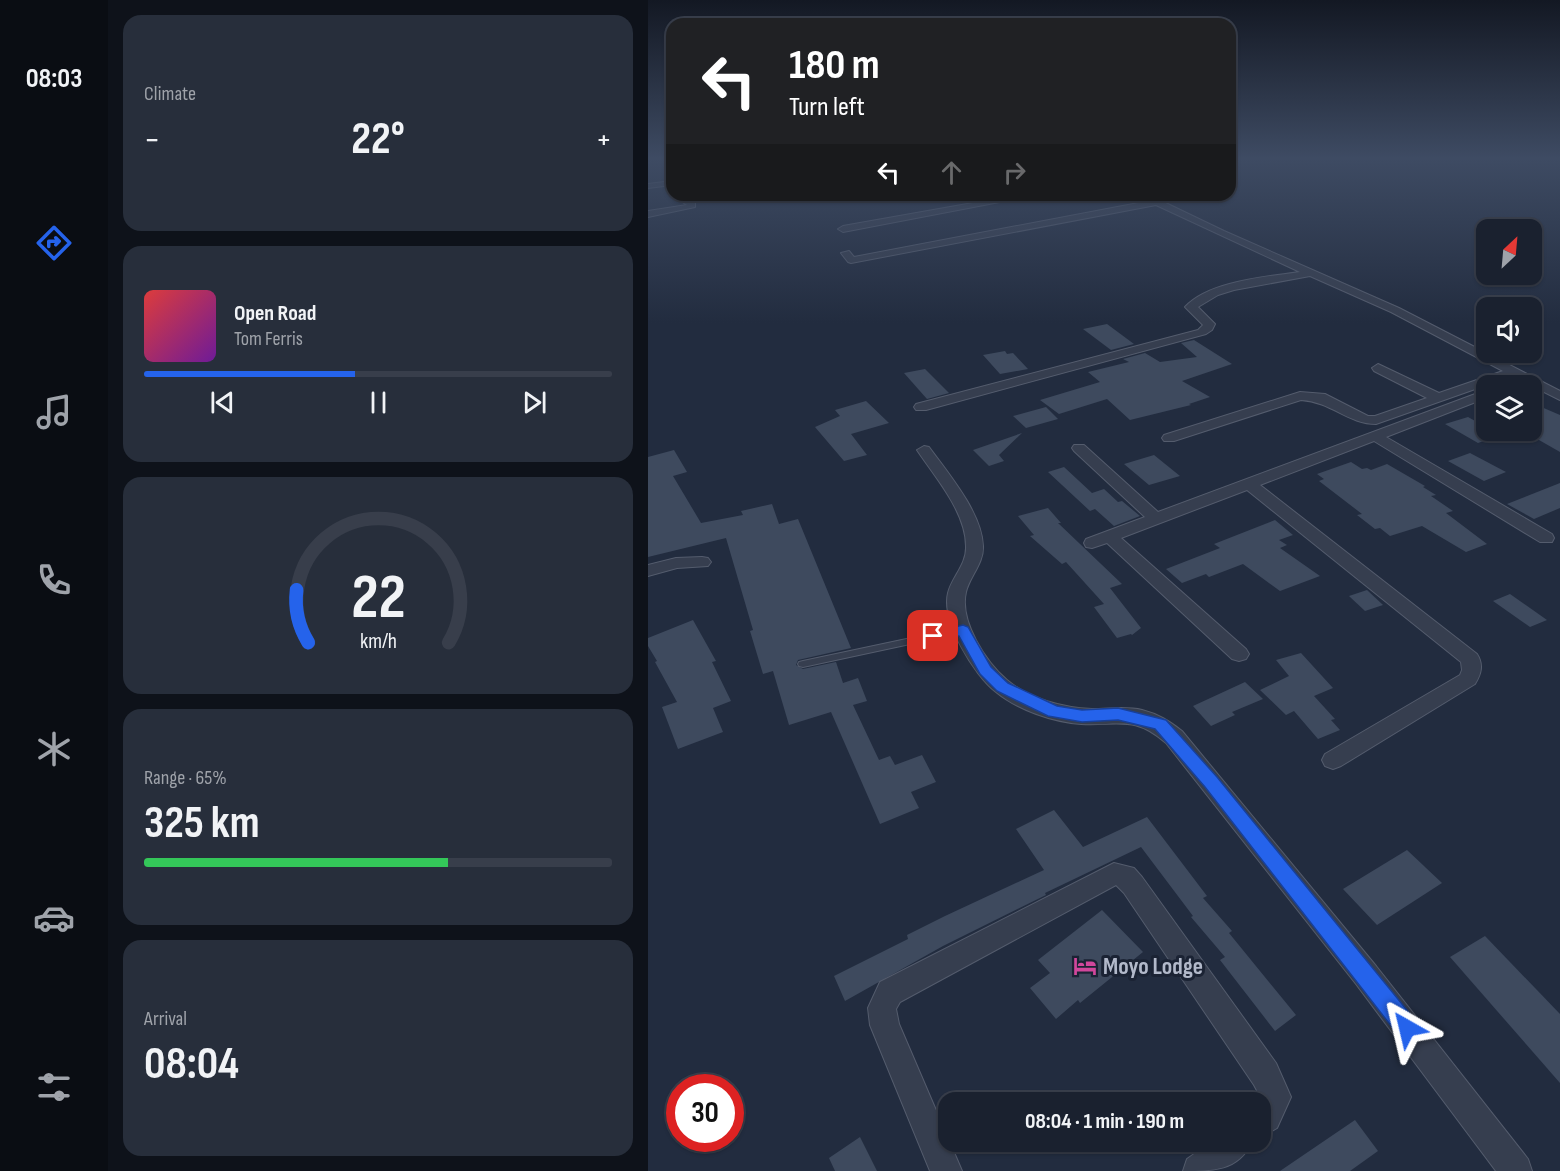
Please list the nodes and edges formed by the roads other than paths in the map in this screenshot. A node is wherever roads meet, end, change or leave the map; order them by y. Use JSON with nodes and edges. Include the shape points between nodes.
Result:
{"nodes":[{"id":1,"x":928,"y":214,"type":"edge"},
{"id":2,"x":1095,"y":214,"type":"edge"},
{"id":3,"x":1181,"y":214,"type":"edge"},
{"id":4,"x":843,"y":229,"type":"dead end"},
{"id":5,"x":846,"y":253,"type":"dead end"},
{"id":6,"x":1310,"y":273,"type":"junction"},
{"id":7,"x":1378,"y":368,"type":"dead end"},
{"id":8,"x":1503,"y":375,"type":"edge"},
{"id":9,"x":1542,"y":387,"type":"edge"},
{"id":10,"x":1476,"y":388,"type":"edge"},
{"id":11,"x":1560,"y":396,"type":"edge"},
{"id":12,"x":1438,"y":398,"type":"junction"},
{"id":13,"x":1476,"y":398,"type":"edge"},
{"id":14,"x":921,"y":407,"type":"dead end"},
{"id":15,"x":1376,"y":436,"type":"junction"},
{"id":16,"x":1169,"y":438,"type":"dead end"},
{"id":17,"x":1078,"y":448,"type":"dead end"},
{"id":18,"x":924,"y":450,"type":"dead end"},
{"id":19,"x":1248,"y":484,"type":"junction"},
{"id":20,"x":1156,"y":519,"type":"junction"},
{"id":21,"x":1546,"y":538,"type":"dead end"},
{"id":22,"x":702,"y":562,"type":"dead end"},
{"id":23,"x":648,"y":571,"type":"edge"},
{"id":24,"x":963,"y":630,"type":"junction"},
{"id":25,"x":1239,"y":654,"type":"dead end"},
{"id":26,"x":803,"y":664,"type":"dead end"},
{"id":27,"x":1333,"y":760,"type":"dead end"},
{"id":28,"x":1271,"y":1107,"type":"edge"},
{"id":29,"x":938,"y":1152,"type":"edge"},
{"id":30,"x":938,"y":1152,"type":"edge"},
{"id":31,"x":1223,"y":1152,"type":"edge"},
{"id":32,"x":946,"y":1171,"type":"edge"},
{"id":33,"x":1198,"y":1171,"type":"edge"},
{"id":34,"x":1516,"y":1171,"type":"edge"}],
"edges":[{"from":1,"to":4,"type":"street"},
{"from":2,"to":5,"type":"street","via":[[850,260]]},
{"from":3,"to":6,"type":"street"},
{"from":6,"to":8,"type":"street","via":[[1395,310]]},
{"from":6,"to":14,"type":"street","via":[[1200,298],[1191,307],[1209,324],[1202,332]]},
{"from":7,"to":12,"type":"street"},
{"from":9,"to":11,"type":"street"},
{"from":10,"to":12,"type":"street"},
{"from":12,"to":16,"type":"street","via":[[1371,421],[1320,397],[1300,396]]},
{"from":13,"to":15,"type":"street"},
{"from":15,"to":19,"type":"street"},
{"from":15,"to":21,"type":"street"},
{"from":17,"to":20,"type":"street"},
{"from":18,"to":24,"type":"street","via":[[960,502],[975,545],[956,594],[955,608]]},
{"from":19,"to":20,"type":"street"},
{"from":19,"to":27,"type":"street","via":[[1470,659],[1472,670],[1468,679]]},
{"from":20,"to":25,"type":"street","via":[[1100,540]]},
{"from":22,"to":23,"type":"street","via":[[676,563]]},
{"from":24,"to":26,"type":"lane"},
{"from":24,"to":34,"type":"street","via":[[986,671],[1003,687],[1054,712],[1082,716],[1118,714],[1161,724],[1366,975]]},
{"from":28,"to":30,"type":"street","via":[[1276,1097],[1265,1074],[1133,885],[1125,876],[1113,874],[890,992],[882,1008],[885,1025]]},
{"from":29,"to":32,"type":"street"},
{"from":31,"to":33,"type":"street"}]}
